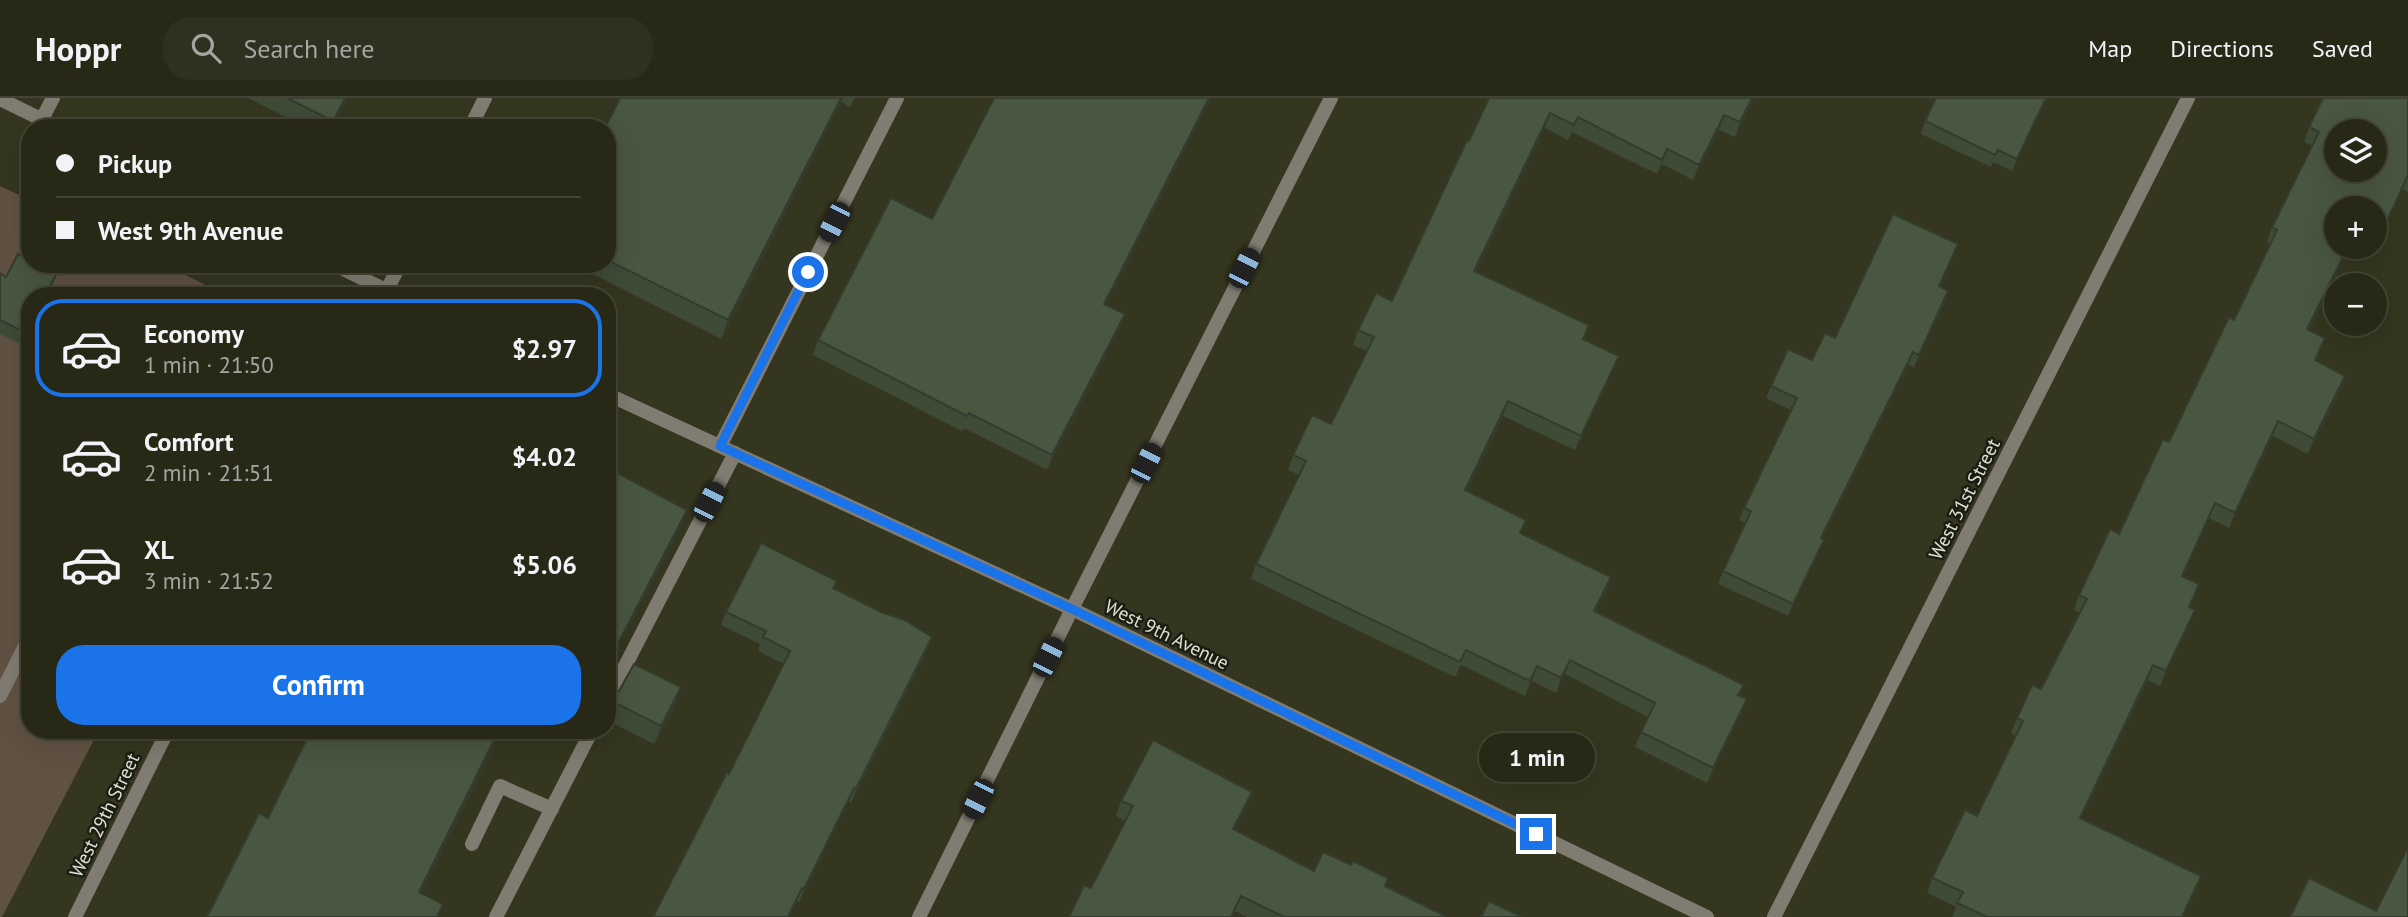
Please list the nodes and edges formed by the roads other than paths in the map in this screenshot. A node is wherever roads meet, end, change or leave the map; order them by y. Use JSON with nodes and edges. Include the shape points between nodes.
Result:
{"nodes":[{"id":1,"x":53,"y":98,"type":"edge"},
{"id":2,"x":485,"y":98,"type":"edge"},
{"id":3,"x":897,"y":98,"type":"edge"},
{"id":4,"x":1331,"y":98,"type":"edge"},
{"id":5,"x":2188,"y":98,"type":"edge"},
{"id":6,"x":0,"y":99,"type":"edge"},
{"id":7,"x":40,"y":119,"type":"edge"},
{"id":8,"x":42,"y":119,"type":"edge"},
{"id":9,"x":474,"y":119,"type":"edge"},
{"id":10,"x":350,"y":273,"type":"edge"},
{"id":11,"x":376,"y":287,"type":"edge"},
{"id":12,"x":616,"y":398,"type":"edge"},
{"id":13,"x":720,"y":446,"type":"junction"},
{"id":14,"x":735,"y":453,"type":"junction"},
{"id":15,"x":1072,"y":609,"type":"junction"},
{"id":16,"x":21,"y":654,"type":"edge"},
{"id":17,"x":616,"y":684,"type":"edge"},
{"id":18,"x":0,"y":696,"type":"edge"},
{"id":19,"x":164,"y":739,"type":"edge"},
{"id":20,"x":587,"y":739,"type":"edge"},
{"id":21,"x":552,"y":809,"type":"junction"},
{"id":22,"x":472,"y":844,"type":"dead end"},
{"id":23,"x":75,"y":917,"type":"edge"},
{"id":24,"x":496,"y":917,"type":"edge"},
{"id":25,"x":919,"y":917,"type":"edge"},
{"id":26,"x":1707,"y":917,"type":"edge"},
{"id":27,"x":1774,"y":917,"type":"edge"}],
"edges":[{"from":1,"to":8,"type":"street"},
{"from":2,"to":9,"type":"street"},
{"from":3,"to":13,"type":"street"},
{"from":4,"to":15,"type":"street"},
{"from":5,"to":27,"type":"street","name":"West 31st Street"},
{"from":6,"to":7,"type":"street"},
{"from":10,"to":11,"type":"street"},
{"from":12,"to":13,"type":"street","name":"West 9th Avenue"},
{"from":13,"to":14,"type":"street","name":"West 9th Avenue"},
{"from":14,"to":15,"type":"street","name":"West 9th Avenue"},
{"from":14,"to":17,"type":"street"},
{"from":15,"to":25,"type":"street"},
{"from":15,"to":26,"type":"street","name":"West 9th Avenue"},
{"from":16,"to":18,"type":"street"},
{"from":19,"to":23,"type":"street","name":"West 29th Street"},
{"from":20,"to":21,"type":"street"},
{"from":21,"to":22,"type":"street","via":[[500,786]]},
{"from":21,"to":24,"type":"street"}]}
